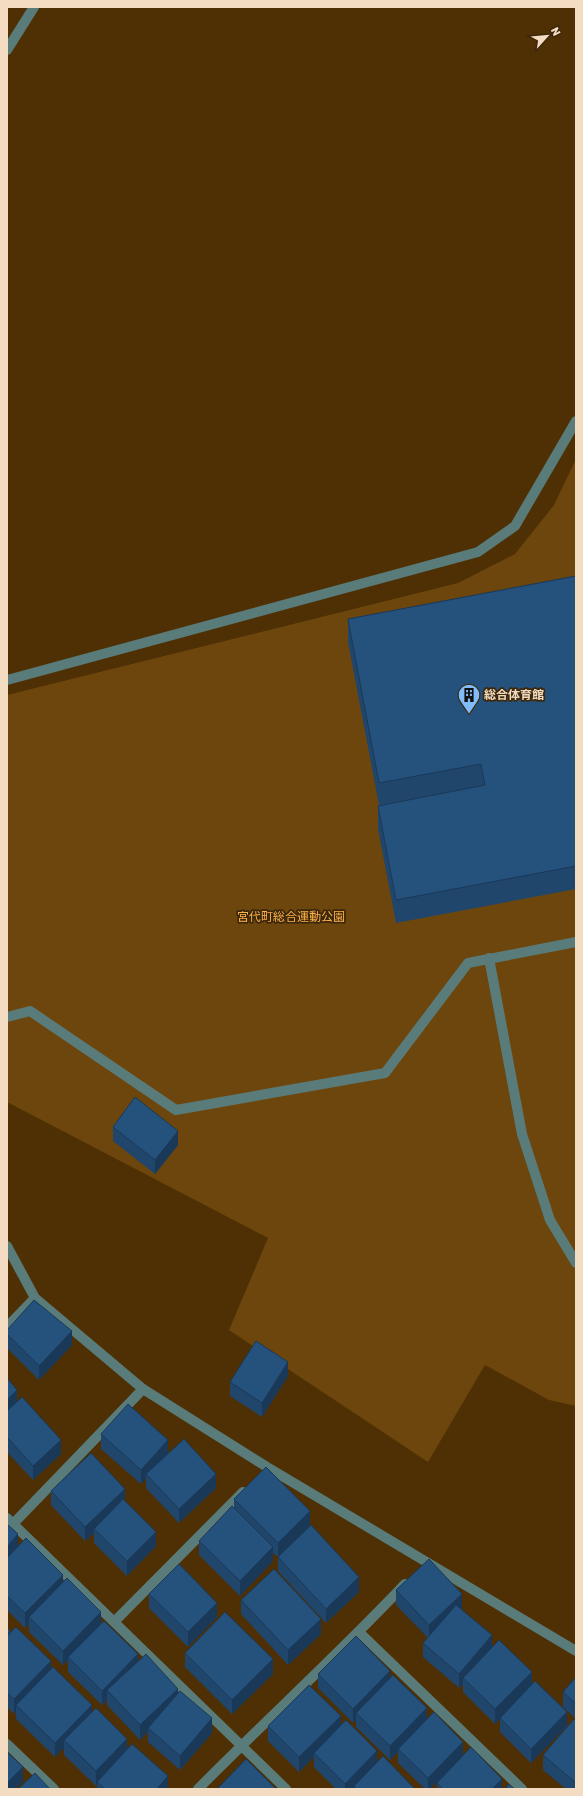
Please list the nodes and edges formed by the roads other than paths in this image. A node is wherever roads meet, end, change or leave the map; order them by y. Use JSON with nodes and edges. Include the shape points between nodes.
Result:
{"nodes":[{"id":1,"x":34,"y":7,"type":"edge"},
{"id":2,"x":7,"y":50,"type":"edge"},
{"id":3,"x":576,"y":421,"type":"edge"},
{"id":4,"x":7,"y":680,"type":"edge"},
{"id":5,"x":576,"y":942,"type":"edge"},
{"id":6,"x":488,"y":958,"type":"junction"},
{"id":7,"x":7,"y":1017,"type":"edge"},
{"id":8,"x":7,"y":1246,"type":"edge"},
{"id":9,"x":576,"y":1263,"type":"edge"},
{"id":10,"x":35,"y":1298,"type":"junction"},
{"id":11,"x":7,"y":1327,"type":"edge"},
{"id":12,"x":143,"y":1389,"type":"junction"},
{"id":13,"x":251,"y":1484,"type":"edge"},
{"id":14,"x":10,"y":1521,"type":"edge"},
{"id":15,"x":420,"y":1568,"type":"junction"},
{"id":16,"x":114,"y":1622,"type":"junction"},
{"id":17,"x":359,"y":1632,"type":"junction"},
{"id":18,"x":576,"y":1652,"type":"edge"},
{"id":19,"x":7,"y":1744,"type":"edge"},
{"id":20,"x":241,"y":1746,"type":"junction"},
{"id":21,"x":54,"y":1789,"type":"edge"},
{"id":22,"x":198,"y":1789,"type":"edge"},
{"id":23,"x":286,"y":1789,"type":"edge"},
{"id":24,"x":522,"y":1789,"type":"edge"}],
"edges":[{"from":1,"to":2,"type":"street"},
{"from":3,"to":4,"type":"street","via":[[515,526],[478,552]]},
{"from":5,"to":6,"type":"street"},
{"from":6,"to":7,"type":"street","via":[[468,963],[385,1073],[176,1110],[30,1011]]},
{"from":6,"to":9,"type":"street","via":[[522,1134],[550,1220]]},
{"from":8,"to":10,"type":"street"},
{"from":10,"to":11,"type":"street"},
{"from":10,"to":12,"type":"street"},
{"from":12,"to":14,"type":"street"},
{"from":12,"to":15,"type":"street","via":[[264,1470]]},
{"from":13,"to":16,"type":"street"},
{"from":14,"to":16,"type":"street"},
{"from":15,"to":17,"type":"street"},
{"from":15,"to":18,"type":"street"},
{"from":16,"to":20,"type":"street"},
{"from":17,"to":20,"type":"street"},
{"from":17,"to":24,"type":"street"},
{"from":19,"to":21,"type":"street"},
{"from":20,"to":22,"type":"street"},
{"from":20,"to":23,"type":"street"}]}
